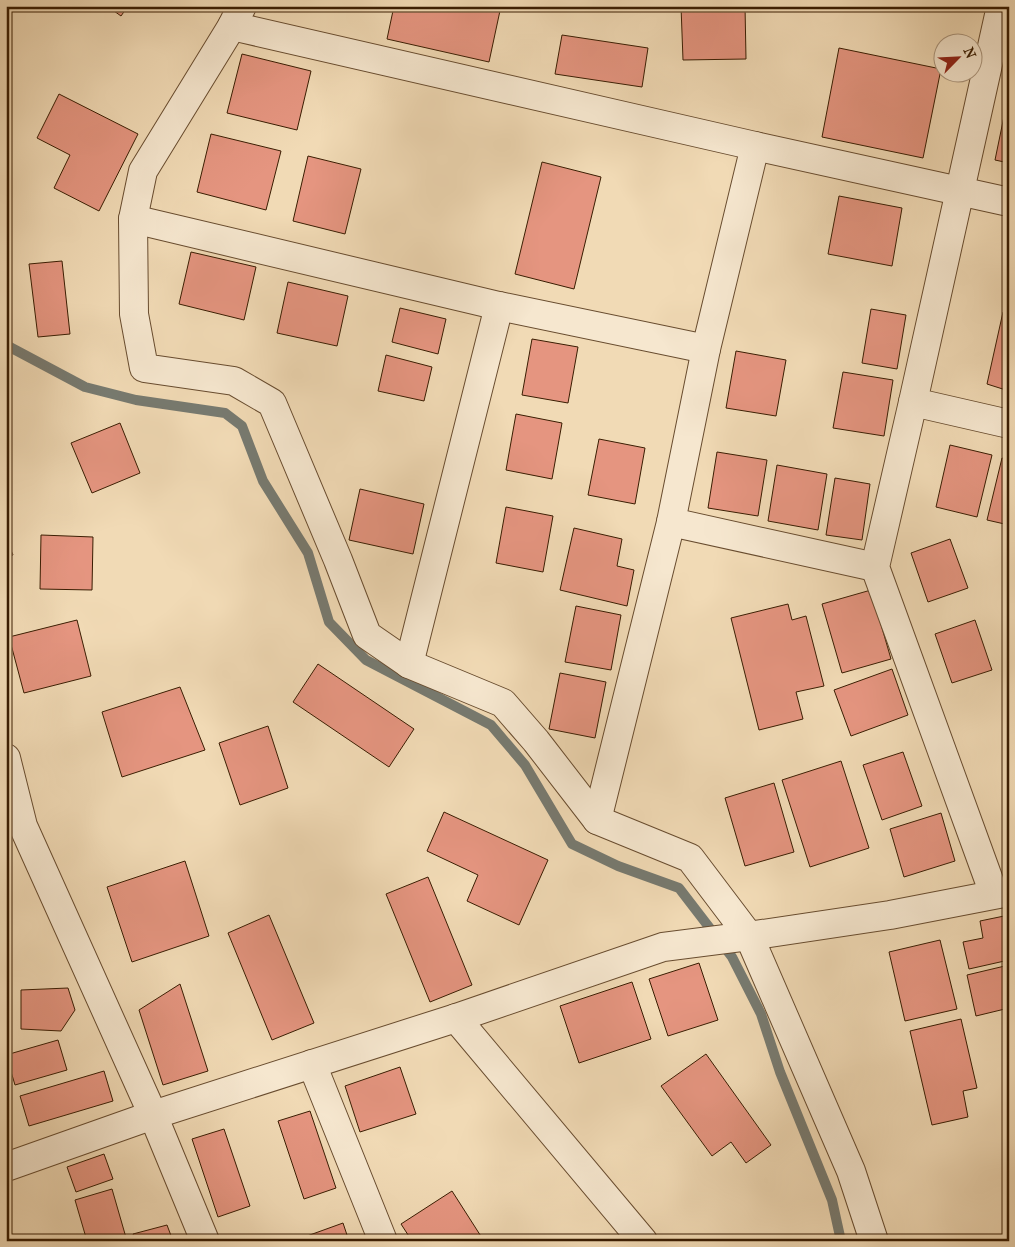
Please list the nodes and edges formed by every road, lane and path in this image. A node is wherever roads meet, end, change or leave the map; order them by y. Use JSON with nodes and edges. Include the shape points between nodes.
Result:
{"nodes":[{"id":1,"x":1001,"y":6,"type":"edge"},
{"id":2,"x":237,"y":16,"type":"edge"},
{"id":3,"x":755,"y":146,"type":"junction"},
{"id":4,"x":960,"y":191,"type":"junction"},
{"id":5,"x":1009,"y":202,"type":"edge"},
{"id":6,"x":133,"y":219,"type":"junction"},
{"id":7,"x":499,"y":306,"type":"junction"},
{"id":8,"x":706,"y":349,"type":"junction"},
{"id":9,"x":913,"y":402,"type":"junction"},
{"id":10,"x":1009,"y":424,"type":"edge"},
{"id":11,"x":671,"y":522,"type":"junction"},
{"id":12,"x":875,"y":567,"type":"junction"},
{"id":13,"x":409,"y":664,"type":"junction"},
{"id":14,"x":6,"y":758,"type":"edge"},
{"id":15,"x":597,"y":820,"type":"junction"},
{"id":16,"x":1001,"y":893,"type":"edge"},
{"id":17,"x":741,"y":937,"type":"junction"},
{"id":18,"x":456,"y":1018,"type":"junction"},
{"id":19,"x":312,"y":1064,"type":"junction"},
{"id":20,"x":153,"y":1115,"type":"junction"},
{"id":21,"x":6,"y":1167,"type":"edge"},
{"id":22,"x":205,"y":1241,"type":"edge"},
{"id":23,"x":382,"y":1241,"type":"edge"},
{"id":24,"x":643,"y":1241,"type":"edge"},
{"id":25,"x":874,"y":1241,"type":"edge"}],
"edges":[{"from":1,"to":4,"type":"street"},
{"from":2,"to":3,"type":"street"},
{"from":2,"to":6,"type":"street","via":[[143,171]]},
{"from":3,"to":4,"type":"street"},
{"from":3,"to":8,"type":"street"},
{"from":4,"to":5,"type":"street"},
{"from":4,"to":9,"type":"street"},
{"from":6,"to":7,"type":"street"},
{"from":6,"to":13,"type":"street","via":[[134,314],[144,368],[234,381],[272,403],[367,635]]},
{"from":7,"to":8,"type":"street"},
{"from":7,"to":13,"type":"street"},
{"from":8,"to":11,"type":"street"},
{"from":9,"to":10,"type":"street"},
{"from":9,"to":12,"type":"street"},
{"from":11,"to":12,"type":"street"},
{"from":11,"to":15,"type":"street"},
{"from":12,"to":16,"type":"street"},
{"from":13,"to":15,"type":"street","via":[[503,703]]},
{"from":14,"to":20,"type":"street","via":[[23,826]]},
{"from":15,"to":17,"type":"street","via":[[690,858]]},
{"from":16,"to":17,"type":"street","via":[[890,915]]},
{"from":17,"to":18,"type":"street","via":[[663,947]]},
{"from":17,"to":25,"type":"street","via":[[851,1171]]},
{"from":18,"to":19,"type":"street"},
{"from":18,"to":24,"type":"street"},
{"from":19,"to":20,"type":"street"},
{"from":19,"to":23,"type":"street"},
{"from":20,"to":21,"type":"street"},
{"from":20,"to":22,"type":"street"}]}
